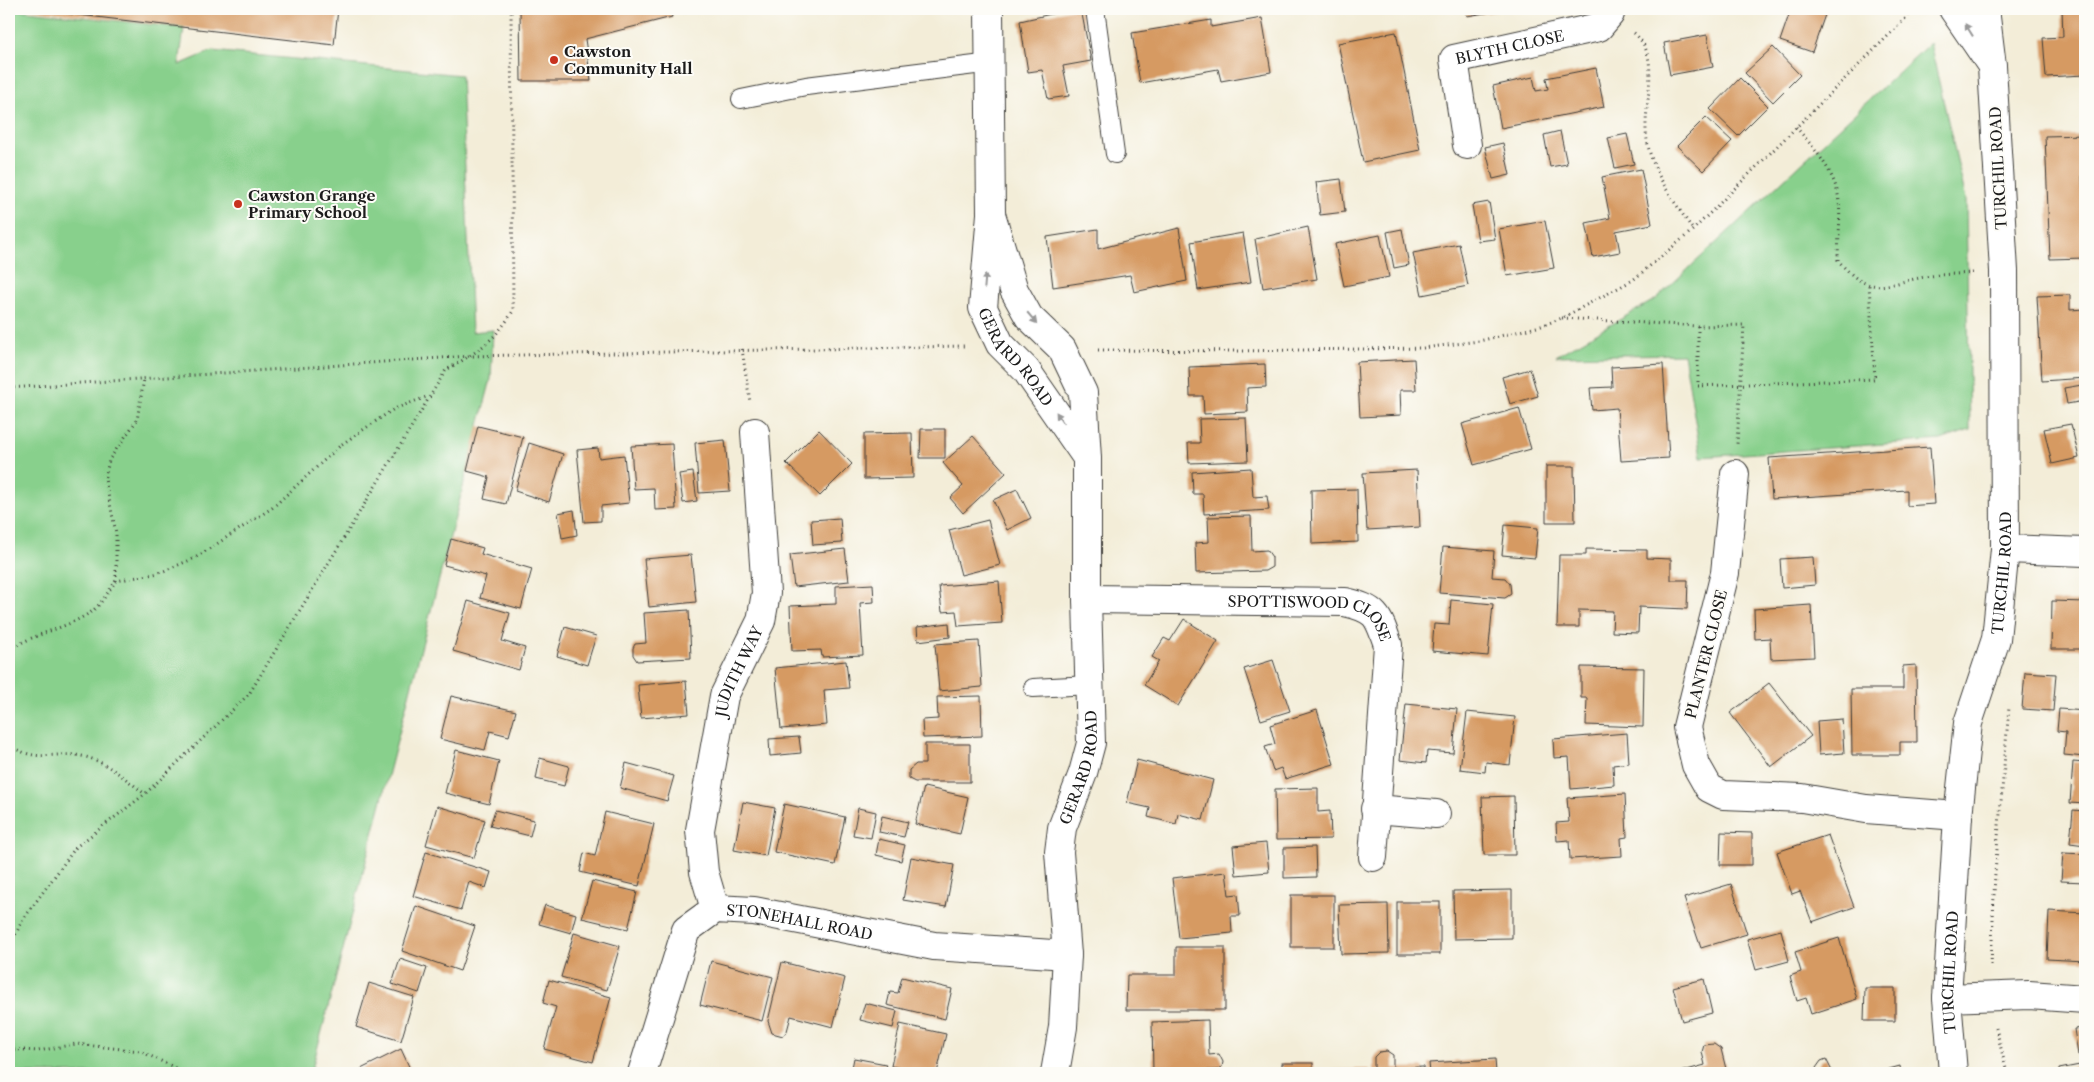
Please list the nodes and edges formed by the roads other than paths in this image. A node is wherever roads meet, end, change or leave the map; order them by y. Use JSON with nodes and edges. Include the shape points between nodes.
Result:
{"nodes":[{"id":1,"x":989,"y":9,"type":"edge"},
{"id":2,"x":1095,"y":9,"type":"edge"},
{"id":3,"x":1953,"y":9,"type":"edge"},
{"id":4,"x":1984,"y":9,"type":"edge"},
{"id":5,"x":1620,"y":18,"type":"edge"},
{"id":6,"x":991,"y":63,"type":"junction"},
{"id":7,"x":1992,"y":66,"type":"junction"},
{"id":8,"x":740,"y":99,"type":"dead end"},
{"id":9,"x":1467,"y":145,"type":"dead end"},
{"id":10,"x":1115,"y":154,"type":"dead end"},
{"id":11,"x":991,"y":214,"type":"junction"},
{"id":12,"x":756,"y":432,"type":"road end"},
{"id":13,"x":1087,"y":458,"type":"junction"},
{"id":14,"x":1735,"y":474,"type":"road end"},
{"id":15,"x":2005,"y":549,"type":"junction"},
{"id":16,"x":2085,"y":552,"type":"edge"},
{"id":17,"x":1087,"y":598,"type":"junction"},
{"id":18,"x":1090,"y":685,"type":"junction"},
{"id":19,"x":1034,"y":688,"type":"dead end"},
{"id":20,"x":1375,"y":809,"type":"junction"},
{"id":21,"x":1436,"y":814,"type":"dead end"},
{"id":22,"x":1958,"y":816,"type":"junction"},
{"id":23,"x":1373,"y":857,"type":"dead end"},
{"id":24,"x":715,"y":908,"type":"junction"},
{"id":25,"x":1067,"y":955,"type":"junction"},
{"id":26,"x":1947,"y":998,"type":"junction"},
{"id":27,"x":2085,"y":999,"type":"edge"},
{"id":28,"x":642,"y":1073,"type":"edge"},
{"id":29,"x":1055,"y":1073,"type":"edge"},
{"id":30,"x":1953,"y":1073,"type":"edge"}],
"edges":[{"from":1,"to":6,"type":"street","name":"GERARD ROAD"},
{"from":2,"to":10,"type":"lane"},
{"from":7,"to":3,"type":"street","one_way":true},
{"from":4,"to":7,"type":"street","name":"TURCHIL ROAD"},
{"from":5,"to":9,"type":"street","name":"BLYTH CLOSE","via":[[1610,14],[1599,27],[1454,59]]},
{"from":6,"to":8,"type":"lane","via":[[806,86]]},
{"from":6,"to":11,"type":"street","name":"GERARD ROAD"},
{"from":7,"to":15,"type":"street","name":"TURCHIL ROAD","via":[[2004,271]]},
{"from":11,"to":13,"type":"street","name":"GERARD ROAD","one_way":true,"via":[[1014,290],[1030,317],[1062,349],[1083,393]]},
{"from":13,"to":11,"type":"street","name":"GERARD ROAD","one_way":true,"via":[[1026,370],[1000,344],[983,308]]},
{"from":12,"to":24,"type":"street","name":"JUDITH WAY","via":[[766,593],[760,622],[724,696],[700,830],[704,872]]},
{"from":13,"to":17,"type":"street","name":"GERARD ROAD"},
{"from":14,"to":22,"type":"street","name":"PLANTER CLOSE","via":[[1726,573],[1687,727],[1696,765],[1709,788],[1723,795],[1802,798],[1866,809]]},
{"from":15,"to":16,"type":"street"},
{"from":15,"to":22,"type":"street","name":"TURCHIL ROAD","via":[[1996,639],[1968,723]]},
{"from":17,"to":18,"type":"street","name":"GERARD ROAD"},
{"from":17,"to":20,"type":"street","name":"SPOTTISWOOD CLOSE","via":[[1344,602],[1366,607],[1380,622],[1388,645]]},
{"from":18,"to":19,"type":"lane"},
{"from":18,"to":25,"type":"street","name":"GERARD ROAD","via":[[1091,743],[1062,828],[1058,852]]},
{"from":20,"to":21,"type":"street"},
{"from":20,"to":23,"type":"street","name":"SPOTTISWOOD CLOSE"},
{"from":22,"to":26,"type":"street","name":"TURCHIL ROAD"},
{"from":24,"to":25,"type":"street","name":"STONEHALL ROAD","via":[[754,912],[934,946]]},
{"from":24,"to":28,"type":"street","name":"STONEHALL ROAD","via":[[686,930]]},
{"from":25,"to":29,"type":"street","name":"GERARD ROAD","via":[[1063,1027]]},
{"from":26,"to":27,"type":"street","via":[[2029,995]]},
{"from":26,"to":30,"type":"street","name":"TURCHIL ROAD"}]}
